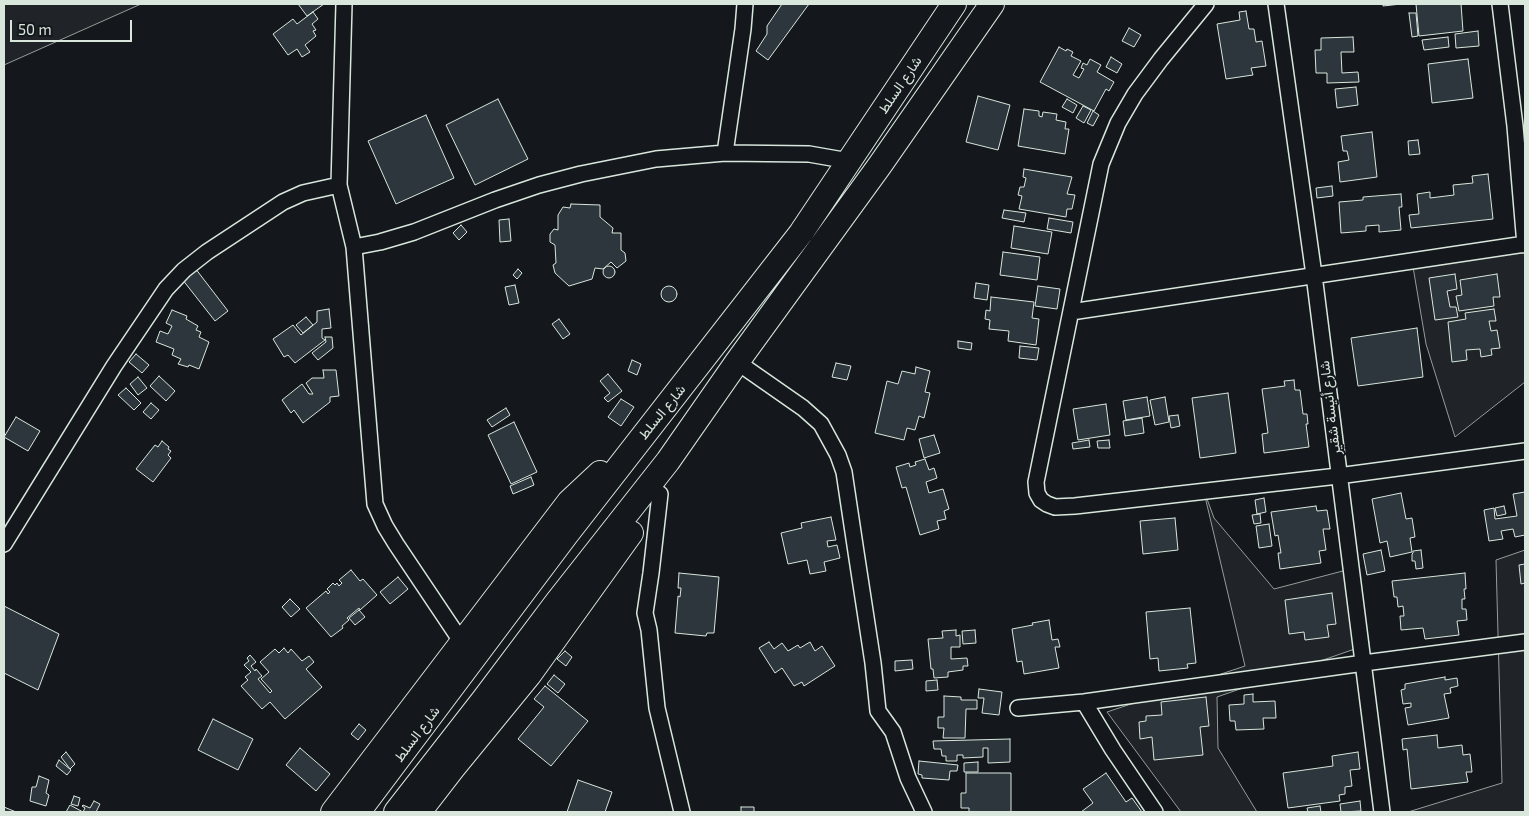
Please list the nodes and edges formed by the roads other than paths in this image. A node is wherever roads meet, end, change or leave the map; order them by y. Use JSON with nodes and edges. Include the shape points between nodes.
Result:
{"nodes":[{"id":1,"x":344,"y":4,"type":"edge"},
{"id":2,"x":745,"y":4,"type":"edge"},
{"id":3,"x":954,"y":4,"type":"edge"},
{"id":4,"x":992,"y":4,"type":"edge"},
{"id":5,"x":1206,"y":4,"type":"edge"},
{"id":6,"x":1276,"y":4,"type":"edge"},
{"id":7,"x":1500,"y":4,"type":"edge"},
{"id":8,"x":725,"y":153,"type":"junction"},
{"id":9,"x":849,"y":161,"type":"junction"},
{"id":10,"x":339,"y":185,"type":"junction"},
{"id":11,"x":1525,"y":244,"type":"edge"},
{"id":12,"x":354,"y":247,"type":"junction"},
{"id":13,"x":1314,"y":276,"type":"junction"},
{"id":14,"x":1071,"y":312,"type":"junction"},
{"id":15,"x":730,"y":371,"type":"junction"},
{"id":16,"x":644,"y":434,"type":"junction"},
{"id":17,"x":1525,"y":451,"type":"edge"},
{"id":18,"x":1338,"y":476,"type":"junction"},
{"id":19,"x":660,"y":494,"type":"junction"},
{"id":20,"x":4,"y":544,"type":"edge"},
{"id":21,"x":1525,"y":642,"type":"edge"},
{"id":22,"x":463,"y":644,"type":"junction"},
{"id":23,"x":1364,"y":663,"type":"junction"},
{"id":24,"x":1084,"y":702,"type":"junction"},
{"id":25,"x":1018,"y":708,"type":"dead end"},
{"id":26,"x":333,"y":812,"type":"edge"},
{"id":27,"x":358,"y":812,"type":"edge"},
{"id":28,"x":396,"y":812,"type":"edge"},
{"id":29,"x":419,"y":812,"type":"edge"},
{"id":30,"x":682,"y":812,"type":"edge"},
{"id":31,"x":924,"y":812,"type":"edge"},
{"id":32,"x":1155,"y":812,"type":"edge"},
{"id":33,"x":1382,"y":812,"type":"edge"}],
"edges":[{"from":1,"to":10,"type":"street"},
{"from":2,"to":8,"type":"street"},
{"from":3,"to":9,"type":"main road","name":"شارع السلط"},
{"from":4,"to":15,"type":"main road"},
{"from":5,"to":14,"type":"street","via":[[1135,94],[1110,140],[1101,164]]},
{"from":6,"to":13,"type":"street","name":"شارع أنيسة شقير"},
{"from":7,"to":11,"type":"street"},
{"from":8,"to":9,"type":"street","via":[[810,154]]},
{"from":8,"to":12,"type":"street","via":[[656,159],[581,174],[494,200],[414,232]]},
{"from":9,"to":16,"type":"main road","name":"شارع السلط","via":[[801,233]]},
{"from":10,"to":12,"type":"street"},
{"from":10,"to":20,"type":"street","via":[[303,193],[283,202],[207,252],[166,289],[114,366]]},
{"from":11,"to":13,"type":"street"},
{"from":12,"to":22,"type":"street","via":[[376,504],[396,544]]},
{"from":13,"to":14,"type":"street"},
{"from":13,"to":18,"type":"street","name":"شارع أنيسة شقير"},
{"from":14,"to":18,"type":"street","via":[[1036,482],[1037,493],[1047,504],[1075,506]]},
{"from":15,"to":19,"type":"main road","via":[[707,428]]},
{"from":15,"to":28,"type":"main road","via":[[668,461]]},
{"from":15,"to":31,"type":"street","via":[[803,408],[821,424],[838,455],[851,516],[878,711],[893,732],[908,778]]},
{"from":16,"to":22,"type":"main road","via":[[569,502]]},
{"from":16,"to":27,"type":"main road","name":"شارع السلط"},
{"from":17,"to":18,"type":"street"},
{"from":18,"to":23,"type":"street","name":"شارع أنيسة شقير"},
{"from":19,"to":29,"type":"main road","via":[[529,675]]},
{"from":19,"to":30,"type":"street","via":[[645,613],[657,708]]},
{"from":21,"to":23,"type":"street"},
{"from":22,"to":26,"type":"main road"},
{"from":23,"to":24,"type":"street"},
{"from":23,"to":33,"type":"street","name":"شارع أنيسة شقير"},
{"from":24,"to":25,"type":"street"},
{"from":24,"to":32,"type":"street"}]}
